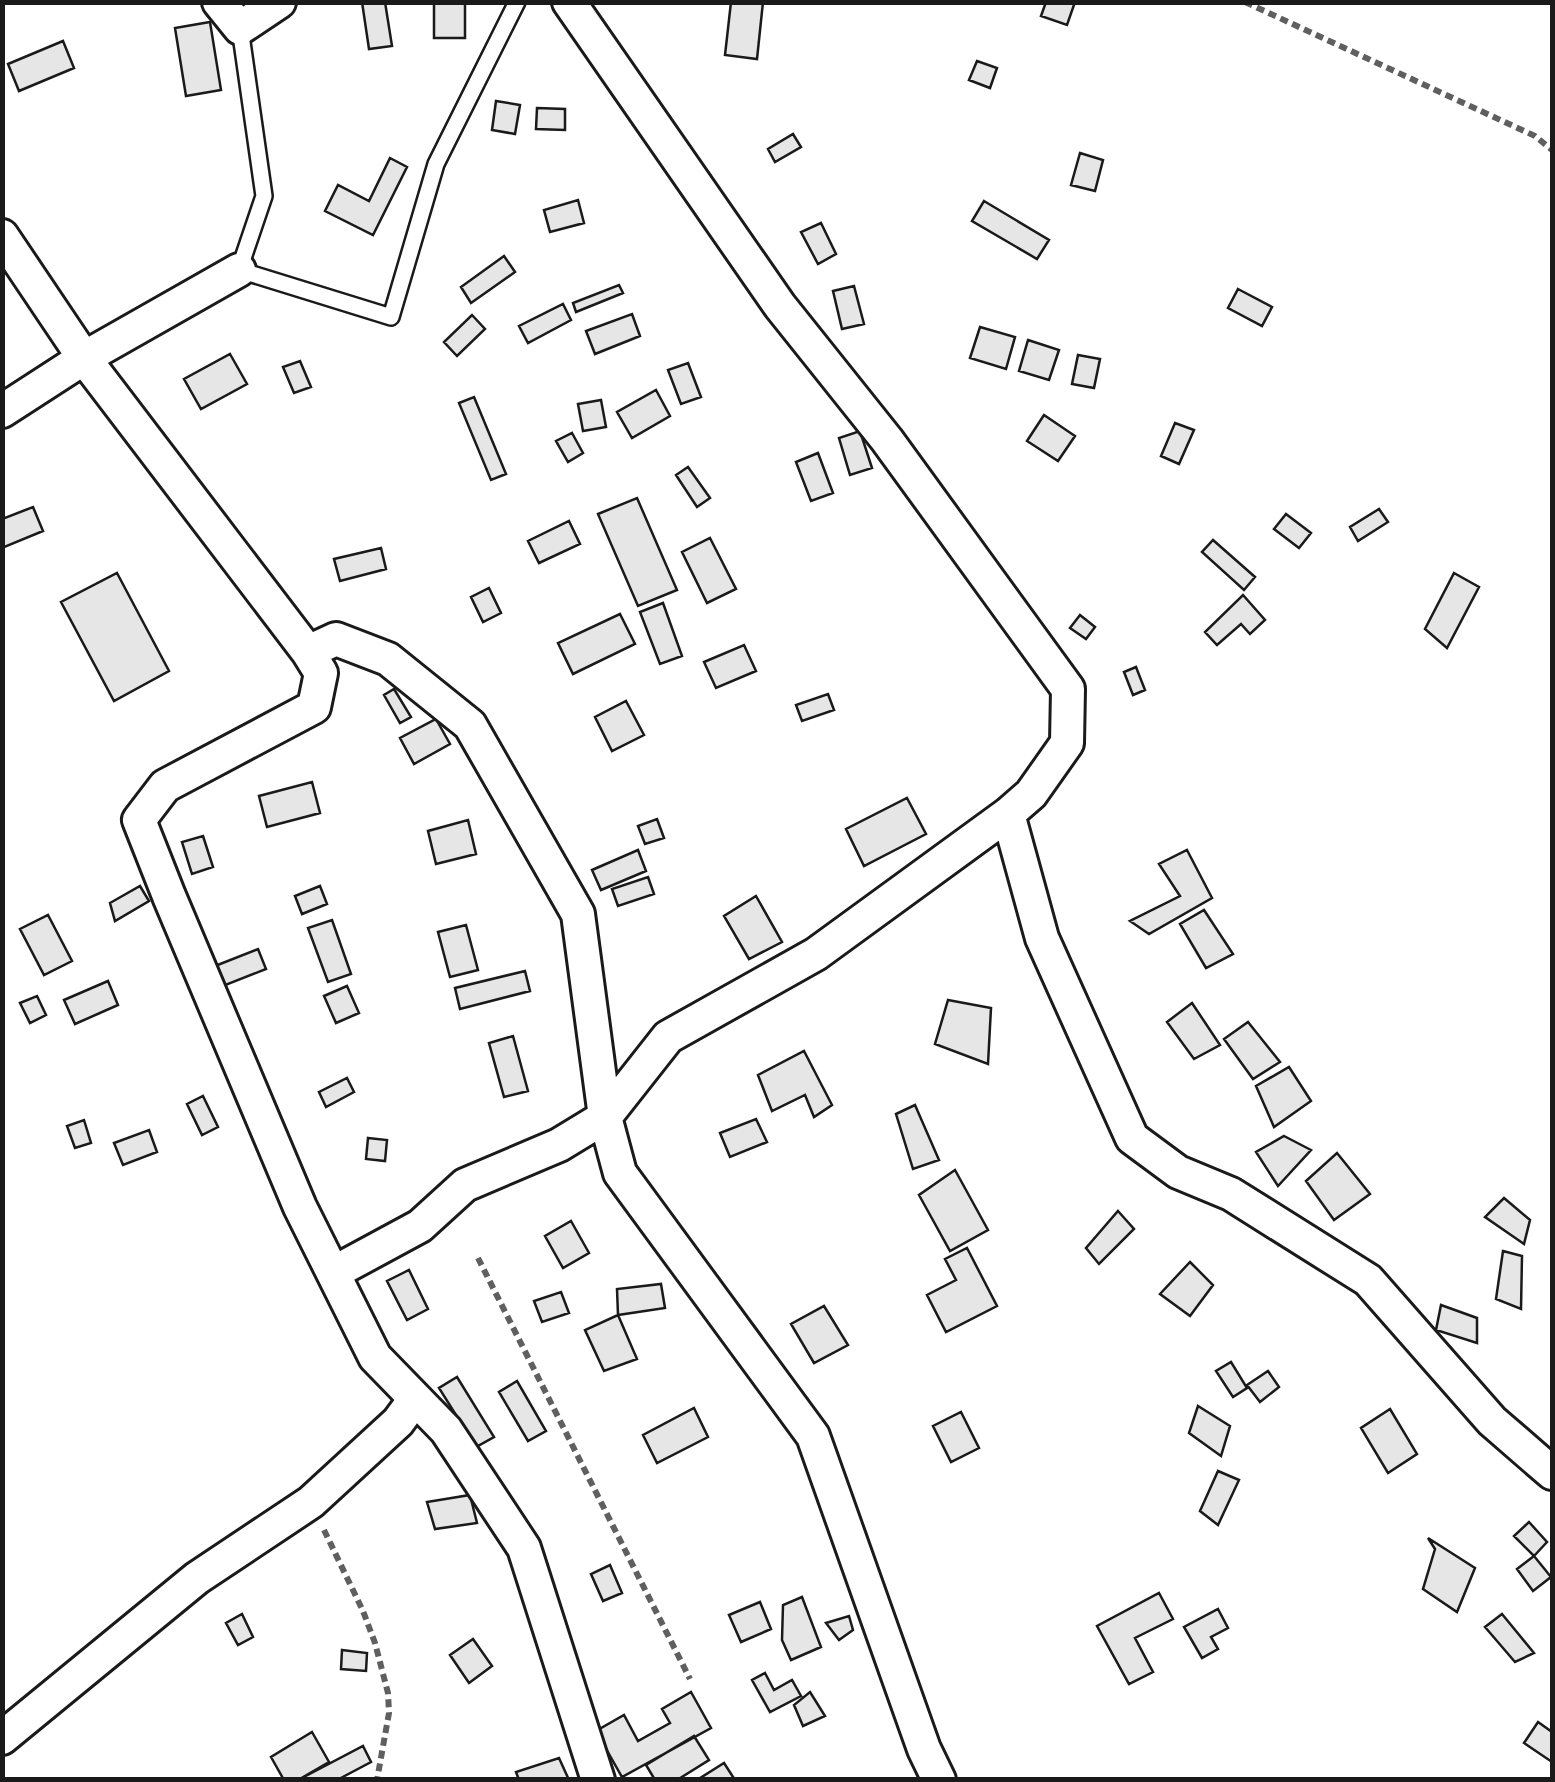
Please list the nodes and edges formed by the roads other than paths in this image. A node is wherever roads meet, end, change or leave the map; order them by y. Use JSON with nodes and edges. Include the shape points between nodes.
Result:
{"nodes":[{"id":1,"x":220,"y":2,"type":"edge"},
{"id":2,"x":279,"y":2,"type":"edge"},
{"id":3,"x":517,"y":2,"type":"edge"},
{"id":4,"x":570,"y":2,"type":"edge"},
{"id":5,"x":240,"y":28,"type":"junction"},
{"id":6,"x":2,"y":236,"type":"edge"},
{"id":7,"x":238,"y":270,"type":"junction"},
{"id":8,"x":84,"y":358,"type":"junction"},
{"id":9,"x":2,"y":411,"type":"edge"},
{"id":10,"x":308,"y":652,"type":"junction"},
{"id":11,"x":1008,"y":814,"type":"junction"},
{"id":12,"x":604,"y":1118,"type":"junction"},
{"id":13,"x":332,"y":1273,"type":"junction"},
{"id":14,"x":415,"y":1398,"type":"junction"},
{"id":15,"x":1552,"y":1474,"type":"edge"},
{"id":16,"x":2,"y":1738,"type":"edge"},
{"id":17,"x":598,"y":1780,"type":"edge"},
{"id":18,"x":939,"y":1780,"type":"edge"}],
"edges":[{"from":1,"to":5,"type":"street"},
{"from":2,"to":5,"type":"street"},
{"from":3,"to":7,"type":"lane","via":[[436,164],[390,317]]},
{"from":4,"to":11,"type":"street","via":[[780,306],[1068,689],[1067,743],[1032,794]]},
{"from":5,"to":7,"type":"lane","via":[[264,196]]},
{"from":6,"to":8,"type":"street"},
{"from":7,"to":8,"type":"street"},
{"from":8,"to":9,"type":"street"},
{"from":8,"to":10,"type":"street"},
{"from":10,"to":12,"type":"street","via":[[336,639],[388,659],[470,725],[578,914]]},
{"from":10,"to":13,"type":"street","via":[[320,673],[314,706],[165,786],[139,820]]},
{"from":11,"to":12,"type":"street","via":[[816,954],[668,1037]]},
{"from":11,"to":15,"type":"street","via":[[1042,938],[1132,1138],[1178,1172],[1231,1194],[1368,1280],[1492,1421]]},
{"from":12,"to":13,"type":"street","via":[[465,1185],[420,1226]]},
{"from":12,"to":18,"type":"street","via":[[620,1173],[814,1436]]},
{"from":13,"to":14,"type":"street","via":[[375,1358]]},
{"from":14,"to":16,"type":"street","via":[[311,1502],[196,1578]]},
{"from":14,"to":17,"type":"street","via":[[446,1430],[524,1548]]}]}
